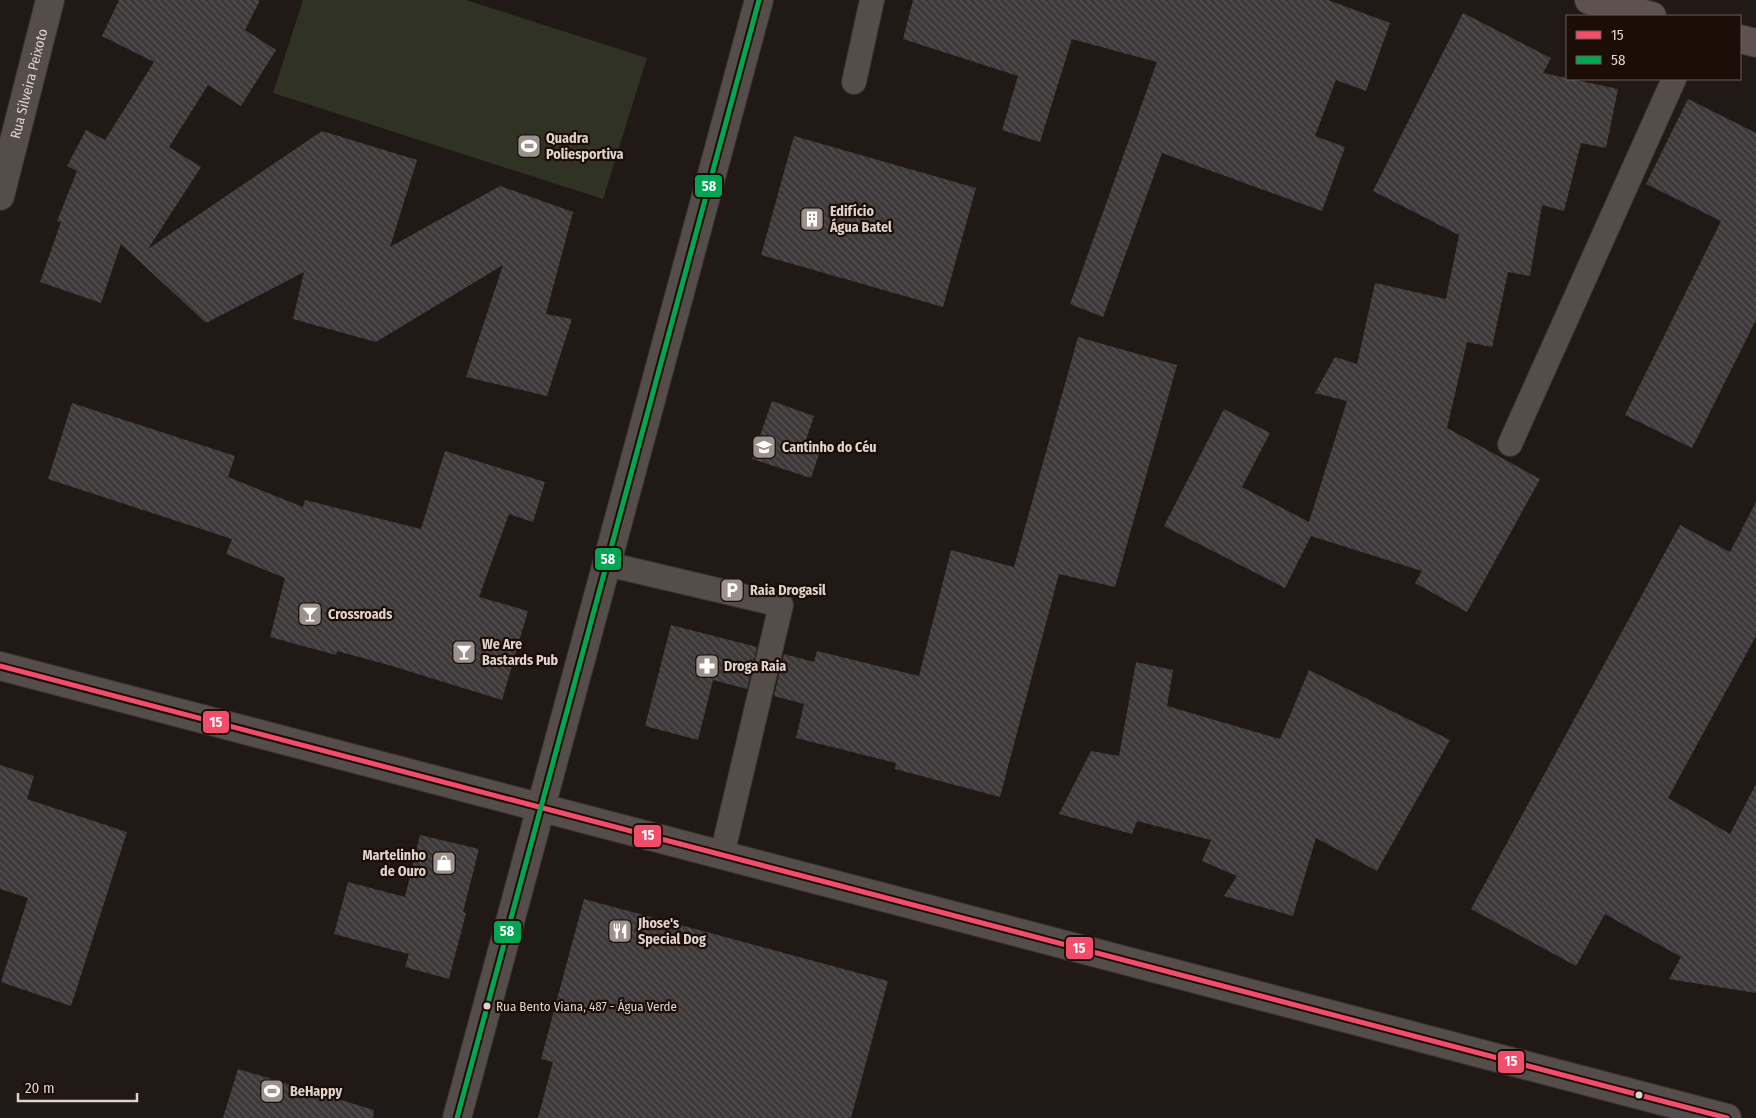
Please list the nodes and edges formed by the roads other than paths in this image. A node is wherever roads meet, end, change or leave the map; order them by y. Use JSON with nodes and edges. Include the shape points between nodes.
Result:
{"nodes":[{"id":1,"x":50,"y":0,"type":"edge"},
{"id":2,"x":759,"y":0,"type":"edge"},
{"id":3,"x":872,"y":0,"type":"edge"},
{"id":4,"x":1589,"y":0,"type":"edge"},
{"id":5,"x":1648,"y":15,"type":"edge"},
{"id":6,"x":1741,"y":39,"type":"edge"},
{"id":7,"x":1756,"y":43,"type":"edge"},
{"id":8,"x":1674,"y":80,"type":"edge"},
{"id":9,"x":854,"y":82,"type":"dead end"},
{"id":10,"x":0,"y":196,"type":"edge"},
{"id":11,"x":1510,"y":444,"type":"dead end"},
{"id":12,"x":607,"y":564,"type":"junction"},
{"id":13,"x":0,"y":666,"type":"edge"},
{"id":14,"x":542,"y":808,"type":"junction"},
{"id":15,"x":722,"y":855,"type":"junction"},
{"id":16,"x":1720,"y":1117,"type":"edge"},
{"id":17,"x":457,"y":1118,"type":"edge"}],
"edges":[{"from":1,"to":10,"type":"main road","name":"Rua Silveira Peixoto"},
{"from":2,"to":12,"type":"main road"},
{"from":3,"to":9,"type":"lane"},
{"from":4,"to":5,"type":"main road"},
{"from":6,"to":7,"type":"main road"},
{"from":8,"to":11,"type":"lane"},
{"from":12,"to":14,"type":"main road"},
{"from":12,"to":15,"type":"lane","via":[[781,605]]},
{"from":13,"to":14,"type":"main road"},
{"from":14,"to":15,"type":"main road"},
{"from":14,"to":17,"type":"main road"},
{"from":15,"to":16,"type":"main road"}]}
